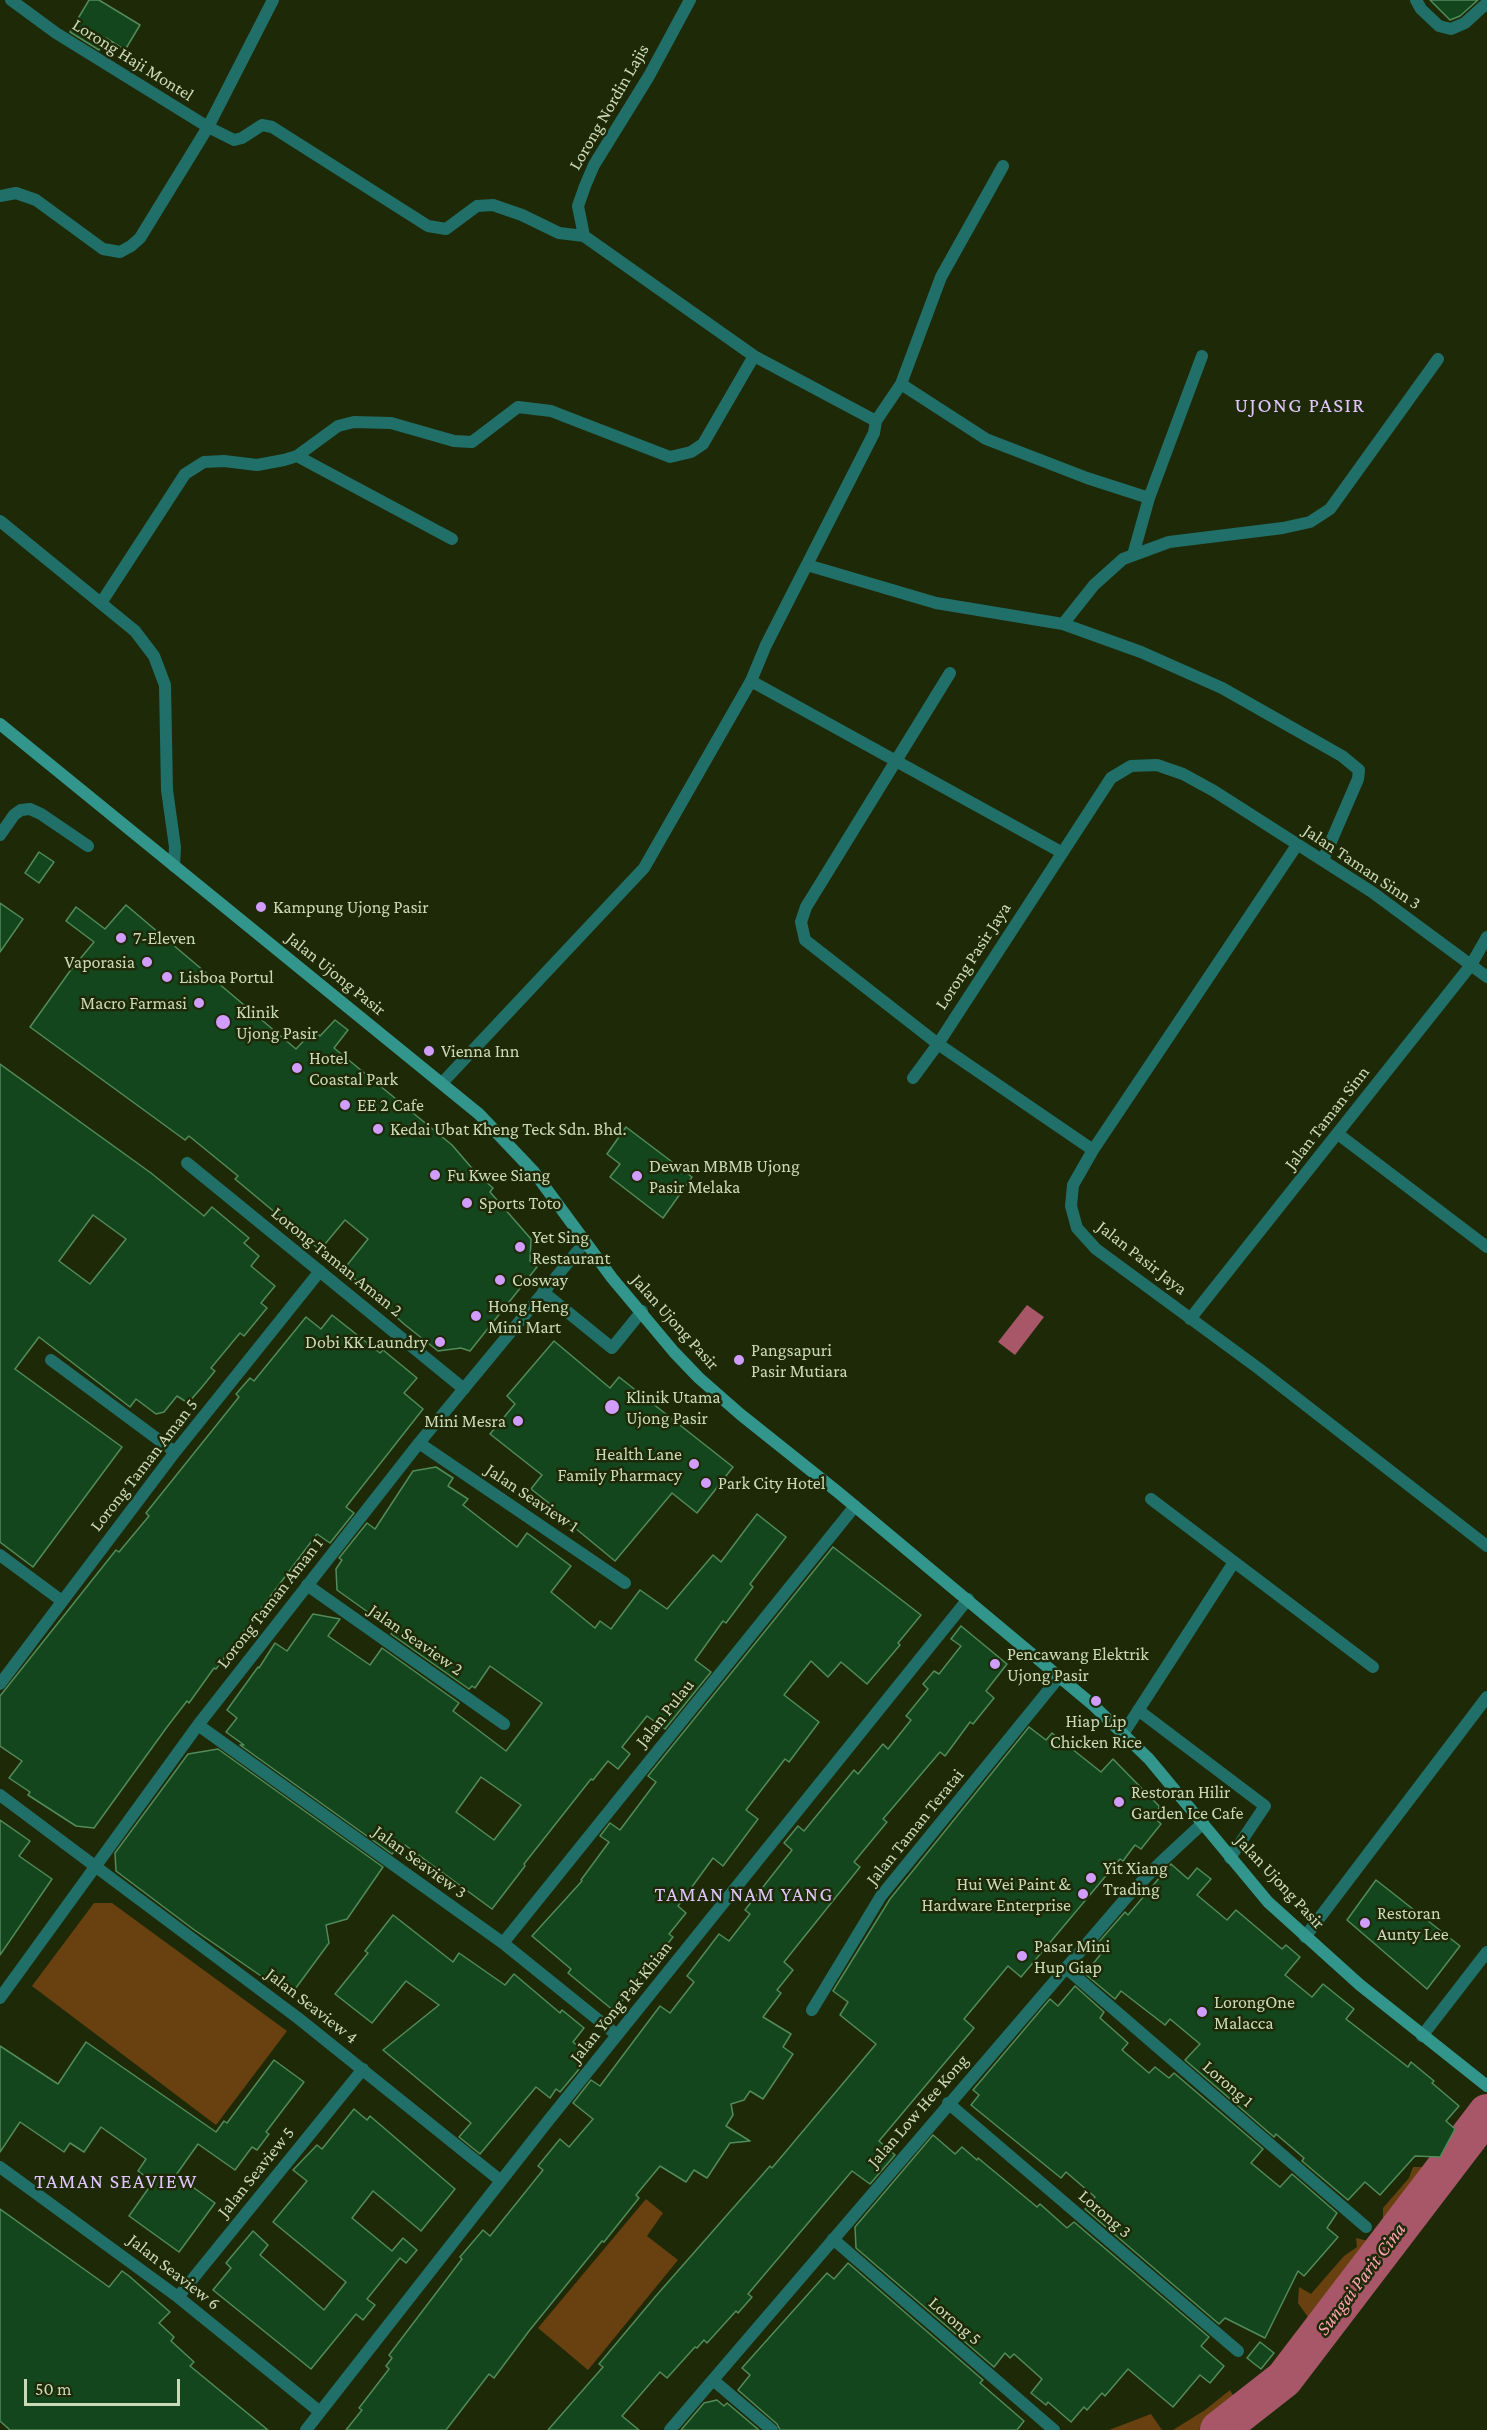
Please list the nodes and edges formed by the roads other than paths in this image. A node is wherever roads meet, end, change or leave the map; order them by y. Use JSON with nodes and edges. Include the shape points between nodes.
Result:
{"nodes":[{"id":1,"x":11,"y":0,"type":"edge"},
{"id":2,"x":273,"y":0,"type":"edge"},
{"id":3,"x":690,"y":0,"type":"edge"},
{"id":4,"x":1416,"y":0,"type":"edge"},
{"id":5,"x":1487,"y":3,"type":"edge"},
{"id":6,"x":208,"y":127,"type":"junction"},
{"id":7,"x":1003,"y":166,"type":"dead end"},
{"id":8,"x":0,"y":196,"type":"edge"},
{"id":9,"x":584,"y":236,"type":"junction"},
{"id":10,"x":754,"y":356,"type":"junction"},
{"id":11,"x":1202,"y":356,"type":"dead end"},
{"id":12,"x":1438,"y":359,"type":"dead end"},
{"id":13,"x":901,"y":384,"type":"junction"},
{"id":14,"x":876,"y":421,"type":"junction"},
{"id":15,"x":297,"y":456,"type":"junction"},
{"id":16,"x":1149,"y":498,"type":"junction"},
{"id":17,"x":0,"y":521,"type":"edge"},
{"id":18,"x":452,"y":539,"type":"dead end"},
{"id":19,"x":1133,"y":555,"type":"junction"},
{"id":20,"x":807,"y":565,"type":"junction"},
{"id":21,"x":101,"y":603,"type":"junction"},
{"id":22,"x":1063,"y":624,"type":"junction"},
{"id":23,"x":950,"y":673,"type":"dead end"},
{"id":24,"x":751,"y":681,"type":"junction"},
{"id":25,"x":0,"y":724,"type":"edge"},
{"id":26,"x":897,"y":760,"type":"junction"},
{"id":27,"x":0,"y":835,"type":"edge"},
{"id":28,"x":1297,"y":845,"type":"junction"},
{"id":29,"x":88,"y":846,"type":"dead end"},
{"id":30,"x":1061,"y":852,"type":"junction"},
{"id":31,"x":1323,"y":860,"type":"junction"},
{"id":32,"x":174,"y":866,"type":"junction"},
{"id":33,"x":1487,"y":937,"type":"edge"},
{"id":34,"x":1471,"y":965,"type":"junction"},
{"id":35,"x":1487,"y":977,"type":"edge"},
{"id":36,"x":938,"y":1044,"type":"junction"},
{"id":37,"x":914,"y":1078,"type":"dead end"},
{"id":38,"x":442,"y":1083,"type":"junction"},
{"id":39,"x":1338,"y":1134,"type":"junction"},
{"id":40,"x":1093,"y":1150,"type":"junction"},
{"id":41,"x":187,"y":1163,"type":"dead end"},
{"id":42,"x":585,"y":1242,"type":"junction"},
{"id":43,"x":1487,"y":1247,"type":"edge"},
{"id":44,"x":320,"y":1271,"type":"junction"},
{"id":45,"x":543,"y":1292,"type":"junction"},
{"id":46,"x":642,"y":1311,"type":"junction"},
{"id":47,"x":1190,"y":1319,"type":"junction"},
{"id":48,"x":51,"y":1360,"type":"dead end"},
{"id":49,"x":464,"y":1389,"type":"junction"},
{"id":50,"x":419,"y":1443,"type":"junction"},
{"id":51,"x":175,"y":1452,"type":"junction"},
{"id":52,"x":1150,"y":1499,"type":"dead end"},
{"id":53,"x":855,"y":1506,"type":"junction"},
{"id":54,"x":1487,"y":1545,"type":"edge"},
{"id":55,"x":0,"y":1555,"type":"edge"},
{"id":56,"x":1234,"y":1562,"type":"junction"},
{"id":57,"x":625,"y":1583,"type":"dead end"},
{"id":58,"x":307,"y":1585,"type":"junction"},
{"id":59,"x":968,"y":1599,"type":"junction"},
{"id":60,"x":63,"y":1601,"type":"junction"},
{"id":61,"x":1372,"y":1667,"type":"dead end"},
{"id":62,"x":1060,"y":1676,"type":"junction"},
{"id":63,"x":0,"y":1684,"type":"edge"},
{"id":64,"x":1487,"y":1697,"type":"edge"},
{"id":65,"x":1138,"y":1710,"type":"junction"},
{"id":66,"x":504,"y":1724,"type":"dead end"},
{"id":67,"x":198,"y":1725,"type":"junction"},
{"id":68,"x":1123,"y":1734,"type":"junction"},
{"id":69,"x":0,"y":1795,"type":"edge"},
{"id":70,"x":1203,"y":1823,"type":"junction"},
{"id":71,"x":1230,"y":1858,"type":"junction"},
{"id":72,"x":96,"y":1867,"type":"junction"},
{"id":73,"x":1305,"y":1937,"type":"junction"},
{"id":74,"x":503,"y":1943,"type":"junction"},
{"id":75,"x":1487,"y":1952,"type":"edge"},
{"id":76,"x":1066,"y":1968,"type":"junction"},
{"id":77,"x":0,"y":1998,"type":"edge"},
{"id":78,"x":812,"y":2010,"type":"dead end"},
{"id":79,"x":617,"y":2036,"type":"junction"},
{"id":80,"x":1422,"y":2036,"type":"junction"},
{"id":81,"x":363,"y":2069,"type":"junction"},
{"id":82,"x":1485,"y":2084,"type":"edge"},
{"id":83,"x":948,"y":2103,"type":"junction"},
{"id":84,"x":0,"y":2167,"type":"edge"},
{"id":85,"x":501,"y":2181,"type":"junction"},
{"id":86,"x":1366,"y":2227,"type":"dead end"},
{"id":87,"x":833,"y":2239,"type":"junction"},
{"id":88,"x":178,"y":2297,"type":"junction"},
{"id":89,"x":1238,"y":2351,"type":"dead end"},
{"id":90,"x":713,"y":2380,"type":"junction"},
{"id":91,"x":320,"y":2412,"type":"junction"},
{"id":92,"x":306,"y":2430,"type":"edge"},
{"id":93,"x":670,"y":2430,"type":"edge"},
{"id":94,"x":772,"y":2430,"type":"edge"},
{"id":95,"x":1053,"y":2430,"type":"edge"}],
"edges":[{"from":1,"to":6,"type":"street","name":"Lorong Haji Montel","via":[[56,33]]},
{"from":2,"to":6,"type":"street"},
{"from":3,"to":9,"type":"street","name":"Lorong Nordin Lajis","via":[[650,76],[594,165],[578,206]]},
{"from":4,"to":5,"type":"street","via":[[1439,26],[1451,29],[1465,23]]},
{"from":6,"to":8,"type":"street","via":[[140,238],[120,252],[102,249],[36,200],[16,193]]},
{"from":6,"to":9,"type":"street","name":"Lorong Haji Montel","via":[[234,140],[262,125],[272,127],[428,226],[446,229],[477,206],[493,205],[559,233]]},
{"from":7,"to":13,"type":"street","via":[[941,277]]},
{"from":9,"to":10,"type":"street"},
{"from":10,"to":14,"type":"street"},
{"from":10,"to":15,"type":"street","via":[[703,444],[691,452],[670,457],[551,411],[518,407],[472,442],[454,441],[391,423],[354,422],[338,426]]},
{"from":11,"to":16,"type":"street"},
{"from":12,"to":19,"type":"street","via":[[1330,509],[1310,522],[1169,542]]},
{"from":13,"to":14,"type":"street"},
{"from":13,"to":16,"type":"street","via":[[986,439]]},
{"from":14,"to":20,"type":"street","via":[[874,433]]},
{"from":15,"to":18,"type":"street"},
{"from":15,"to":21,"type":"street","via":[[257,465],[204,462],[185,474]]},
{"from":16,"to":19,"type":"street"},
{"from":17,"to":21,"type":"street"},
{"from":19,"to":22,"type":"street","via":[[1094,585]]},
{"from":20,"to":22,"type":"street","via":[[936,603]]},
{"from":20,"to":24,"type":"street"},
{"from":21,"to":32,"type":"street","via":[[135,631],[154,656],[165,685],[167,790]]},
{"from":22,"to":31,"type":"street","via":[[1141,652],[1222,688],[1342,756],[1359,770]]},
{"from":23,"to":26,"type":"street"},
{"from":24,"to":26,"type":"street"},
{"from":24,"to":38,"type":"street","via":[[644,868]]},
{"from":25,"to":32,"type":"main road","name":"Jalan Ujong Pasir"},
{"from":26,"to":30,"type":"street"},
{"from":26,"to":36,"type":"street","via":[[806,907],[801,922],[805,940]]},
{"from":27,"to":29,"type":"street","via":[[14,816],[30,809]]},
{"from":28,"to":30,"type":"street","name":"Jalan Taman Sinn 3","via":[[1214,791],[1156,765],[1131,766],[1111,778]]},
{"from":28,"to":31,"type":"street","name":"Jalan Taman Sinn 3"},
{"from":28,"to":40,"type":"street","name":"Jalan Pasir Jaya"},
{"from":30,"to":36,"type":"street","name":"Lorong Pasir Jaya"},
{"from":31,"to":34,"type":"street","name":"Jalan Taman Sinn 3"},
{"from":32,"to":38,"type":"main road","name":"Jalan Ujong Pasir"},
{"from":33,"to":34,"type":"street","name":"Jalan Taman Sinn"},
{"from":34,"to":35,"type":"street","name":"Jalan Taman Sinn 3"},
{"from":34,"to":39,"type":"street","name":"Jalan Taman Sinn"},
{"from":36,"to":37,"type":"street","name":"Lorong Pasir Jaya"},
{"from":36,"to":40,"type":"street"},
{"from":38,"to":42,"type":"main road","name":"Jalan Ujong Pasir","via":[[508,1142]]},
{"from":39,"to":43,"type":"street"},
{"from":39,"to":47,"type":"street","name":"Jalan Taman Sinn"},
{"from":40,"to":47,"type":"street","name":"Jalan Pasir Jaya","via":[[1073,1185],[1071,1206],[1077,1228],[1096,1249]]},
{"from":41,"to":44,"type":"street","name":"Lorong Taman Aman 2"},
{"from":42,"to":45,"type":"street","name":"Lorong Taman Aman 1"},
{"from":42,"to":46,"type":"main road","name":"Jalan Ujong Pasir"},
{"from":44,"to":49,"type":"street","name":"Lorong Taman Aman 2"},
{"from":44,"to":51,"type":"street","name":"Lorong Taman Aman 5"},
{"from":45,"to":46,"type":"street","via":[[612,1348]]},
{"from":45,"to":49,"type":"street","name":"Lorong Taman Aman 1"},
{"from":46,"to":53,"type":"main road","name":"Jalan Ujong Pasir","via":[[699,1378]]},
{"from":47,"to":54,"type":"street","name":"Jalan Pasir Jaya"},
{"from":48,"to":51,"type":"street"},
{"from":49,"to":50,"type":"street","name":"Lorong Taman Aman 1"},
{"from":50,"to":57,"type":"street","name":"Jalan Seaview 1"},
{"from":50,"to":58,"type":"street","name":"Lorong Taman Aman 1"},
{"from":51,"to":60,"type":"street","name":"Lorong Taman Aman 5"},
{"from":52,"to":56,"type":"street"},
{"from":53,"to":59,"type":"main road","name":"Jalan Ujong Pasir"},
{"from":53,"to":74,"type":"street","name":"Jalan Pulau"},
{"from":55,"to":60,"type":"street"},
{"from":56,"to":61,"type":"street"},
{"from":56,"to":65,"type":"street"},
{"from":58,"to":66,"type":"street","name":"Jalan Seaview 2"},
{"from":58,"to":67,"type":"street","name":"Lorong Taman Aman 1"},
{"from":59,"to":62,"type":"main road","name":"Jalan Ujong Pasir"},
{"from":59,"to":79,"type":"street","name":"Jalan Yong Pak Khian"},
{"from":60,"to":63,"type":"street","name":"Lorong Taman Aman 5"},
{"from":62,"to":68,"type":"main road","name":"Jalan Ujong Pasir"},
{"from":62,"to":78,"type":"street","name":"Jalan Taman Teratai","via":[[881,1896]]},
{"from":64,"to":73,"type":"street"},
{"from":65,"to":68,"type":"street"},
{"from":65,"to":71,"type":"street","via":[[1265,1806]]},
{"from":67,"to":72,"type":"street","name":"Lorong Taman Aman 1"},
{"from":67,"to":74,"type":"street","name":"Jalan Seaview 3"},
{"from":68,"to":70,"type":"main road","name":"Jalan Ujong Pasir"},
{"from":69,"to":72,"type":"street","name":"Jalan Seaview 4"},
{"from":70,"to":71,"type":"main road","name":"Jalan Ujong Pasir"},
{"from":70,"to":76,"type":"street","name":"Jalan Low Hee Kong","via":[[1133,1891]]},
{"from":71,"to":73,"type":"main road","name":"Jalan Ujong Pasir"},
{"from":72,"to":77,"type":"street","name":"Lorong Taman Aman 1"},
{"from":72,"to":81,"type":"street","name":"Jalan Seaview 4"},
{"from":73,"to":80,"type":"main road","name":"Jalan Ujong Pasir"},
{"from":74,"to":79,"type":"street","name":"Jalan Seaview 3"},
{"from":75,"to":80,"type":"street"},
{"from":76,"to":83,"type":"street","name":"Jalan Low Hee Kong"},
{"from":76,"to":86,"type":"street","name":"Lorong 1"},
{"from":79,"to":85,"type":"street","name":"Jalan Yong Pak Khian"},
{"from":80,"to":82,"type":"main road","name":"Jalan Ujong Pasir"},
{"from":81,"to":85,"type":"street","name":"Jalan Seaview 4"},
{"from":81,"to":88,"type":"street","name":"Jalan Seaview 5"},
{"from":83,"to":87,"type":"street","name":"Jalan Low Hee Kong"},
{"from":83,"to":89,"type":"street","name":"Lorong 3"},
{"from":84,"to":88,"type":"street","name":"Jalan Seaview 6"},
{"from":85,"to":91,"type":"street","name":"Jalan Yong Pak Khian"},
{"from":87,"to":90,"type":"street","name":"Jalan Low Hee Kong"},
{"from":87,"to":95,"type":"street","name":"Lorong 5"},
{"from":88,"to":91,"type":"street","name":"Jalan Seaview 6"},
{"from":90,"to":93,"type":"street","name":"Jalan Low Hee Kong"},
{"from":90,"to":94,"type":"street"},
{"from":91,"to":92,"type":"street","name":"Jalan Yong Pak Khian"}]}
